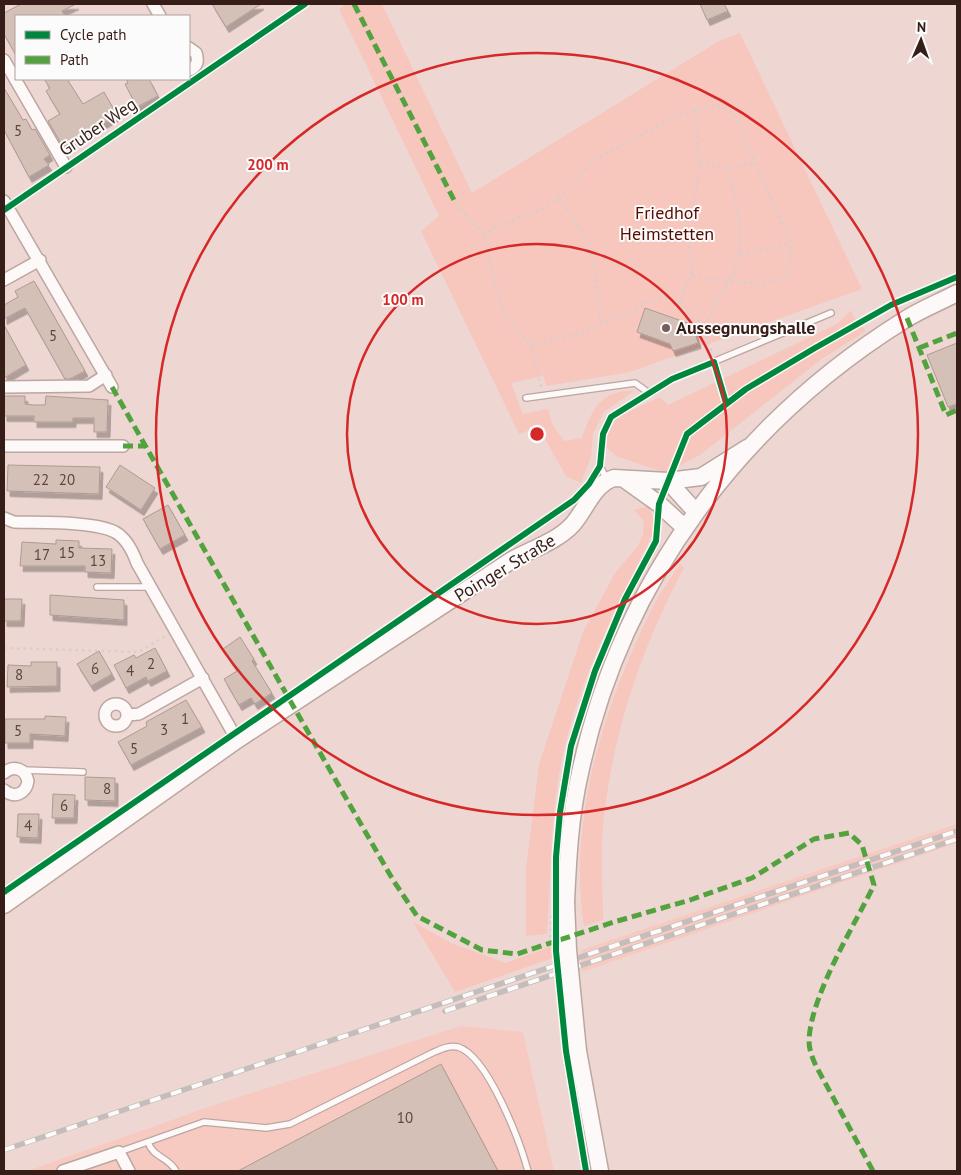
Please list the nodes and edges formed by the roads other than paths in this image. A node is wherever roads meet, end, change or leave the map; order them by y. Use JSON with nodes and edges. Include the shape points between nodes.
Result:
{"nodes":[{"id":1,"x":153,"y":4,"type":"edge"},
{"id":2,"x":305,"y":4,"type":"edge"},
{"id":3,"x":159,"y":15,"type":"edge"},
{"id":4,"x":190,"y":49,"type":"edge"},
{"id":5,"x":4,"y":60,"type":"edge"},
{"id":6,"x":190,"y":69,"type":"edge"},
{"id":7,"x":15,"y":79,"type":"edge"},
{"id":8,"x":16,"y":80,"type":"edge"},
{"id":9,"x":66,"y":167,"type":"junction"},
{"id":10,"x":6,"y":204,"type":"edge"},
{"id":11,"x":40,"y":260,"type":"junction"},
{"id":12,"x":4,"y":280,"type":"edge"},
{"id":13,"x":957,"y":294,"type":"edge"},
{"id":14,"x":831,"y":313,"type":"dead end"},
{"id":15,"x":106,"y":375,"type":"junction"},
{"id":16,"x":112,"y":386,"type":"dead end"},
{"id":17,"x":4,"y":387,"type":"edge"},
{"id":18,"x":649,"y":393,"type":"junction"},
{"id":19,"x":526,"y":398,"type":"dead end"},
{"id":20,"x":4,"y":446,"type":"edge"},
{"id":21,"x":123,"y":446,"type":"dead end"},
{"id":22,"x":747,"y":448,"type":"junction"},
{"id":23,"x":624,"y":479,"type":"junction"},
{"id":24,"x":607,"y":480,"type":"junction"},
{"id":25,"x":668,"y":481,"type":"junction"},
{"id":26,"x":696,"y":512,"type":"junction"},
{"id":27,"x":4,"y":518,"type":"edge"},
{"id":28,"x":684,"y":527,"type":"junction"},
{"id":29,"x":151,"y":587,"type":"junction"},
{"id":30,"x":96,"y":588,"type":"dead end"},
{"id":31,"x":203,"y":678,"type":"junction"},
{"id":32,"x":128,"y":715,"type":"dead end"},
{"id":33,"x":237,"y":740,"type":"junction"},
{"id":34,"x":21,"y":770,"type":"junction"},
{"id":35,"x":83,"y":772,"type":"dead end"},
{"id":36,"x":4,"y":773,"type":"edge"},
{"id":37,"x":4,"y":790,"type":"edge"},
{"id":38,"x":4,"y":905,"type":"edge"},
{"id":39,"x":148,"y":1142,"type":"junction"},
{"id":40,"x":119,"y":1152,"type":"junction"},
{"id":41,"x":63,"y":1171,"type":"edge"},
{"id":42,"x":129,"y":1171,"type":"edge"},
{"id":43,"x":176,"y":1171,"type":"edge"},
{"id":44,"x":528,"y":1171,"type":"edge"},
{"id":45,"x":600,"y":1171,"type":"edge"}],
"edges":[{"from":1,"to":3,"type":"street"},
{"from":2,"to":9,"type":"lane","name":"Gruber Weg"},
{"from":4,"to":6,"type":"street","via":[[198,59]]},
{"from":5,"to":7,"type":"street"},
{"from":8,"to":9,"type":"street"},
{"from":9,"to":10,"type":"lane","name":"Gruber Weg"},
{"from":10,"to":11,"type":"street"},
{"from":11,"to":12,"type":"street"},
{"from":11,"to":15,"type":"street"},
{"from":13,"to":22,"type":"street","via":[[907,318],[849,358],[780,414]]},
{"from":14,"to":18,"type":"lane","via":[[672,379]]},
{"from":15,"to":16,"type":"street"},
{"from":15,"to":17,"type":"street","via":[[89,386]]},
{"from":18,"to":19,"type":"lane","via":[[635,383]]},
{"from":18,"to":24,"type":"lane","via":[[611,417],[602,434],[600,466]]},
{"from":20,"to":21,"type":"street"},
{"from":22,"to":25,"type":"street","via":[[701,477]]},
{"from":22,"to":26,"type":"street"},
{"from":23,"to":24,"type":"street"},
{"from":23,"to":25,"type":"street"},
{"from":23,"to":28,"type":"street"},
{"from":24,"to":33,"type":"street","name":"Poinger Straße","via":[[574,523],[556,538],[512,560]]},
{"from":25,"to":26,"type":"street"},
{"from":26,"to":28,"type":"street"},
{"from":27,"to":29,"type":"street","via":[[14,522],[103,528],[117,533],[132,549]]},
{"from":28,"to":45,"type":"street","bridge":true,"via":[[638,609],[602,693],[576,793],[568,859],[568,950],[578,1050]]},
{"from":29,"to":30,"type":"lane"},
{"from":29,"to":31,"type":"street"},
{"from":31,"to":32,"type":"street","via":[[139,714]]},
{"from":31,"to":33,"type":"street"},
{"from":33,"to":38,"type":"street","name":"Poinger Straße"},
{"from":34,"to":35,"type":"lane"},
{"from":34,"to":36,"type":"street","via":[[13,768]]},
{"from":34,"to":37,"type":"street","via":[[28,781],[25,790],[12,795]]},
{"from":39,"to":40,"type":"lane"},
{"from":39,"to":43,"type":"lane","via":[[150,1150],[169,1162]]},
{"from":39,"to":44,"type":"lane","via":[[204,1122],[266,1128],[290,1124],[432,1053],[456,1047],[468,1051],[480,1063],[494,1085]]},
{"from":40,"to":41,"type":"street"},
{"from":40,"to":42,"type":"street"}]}
